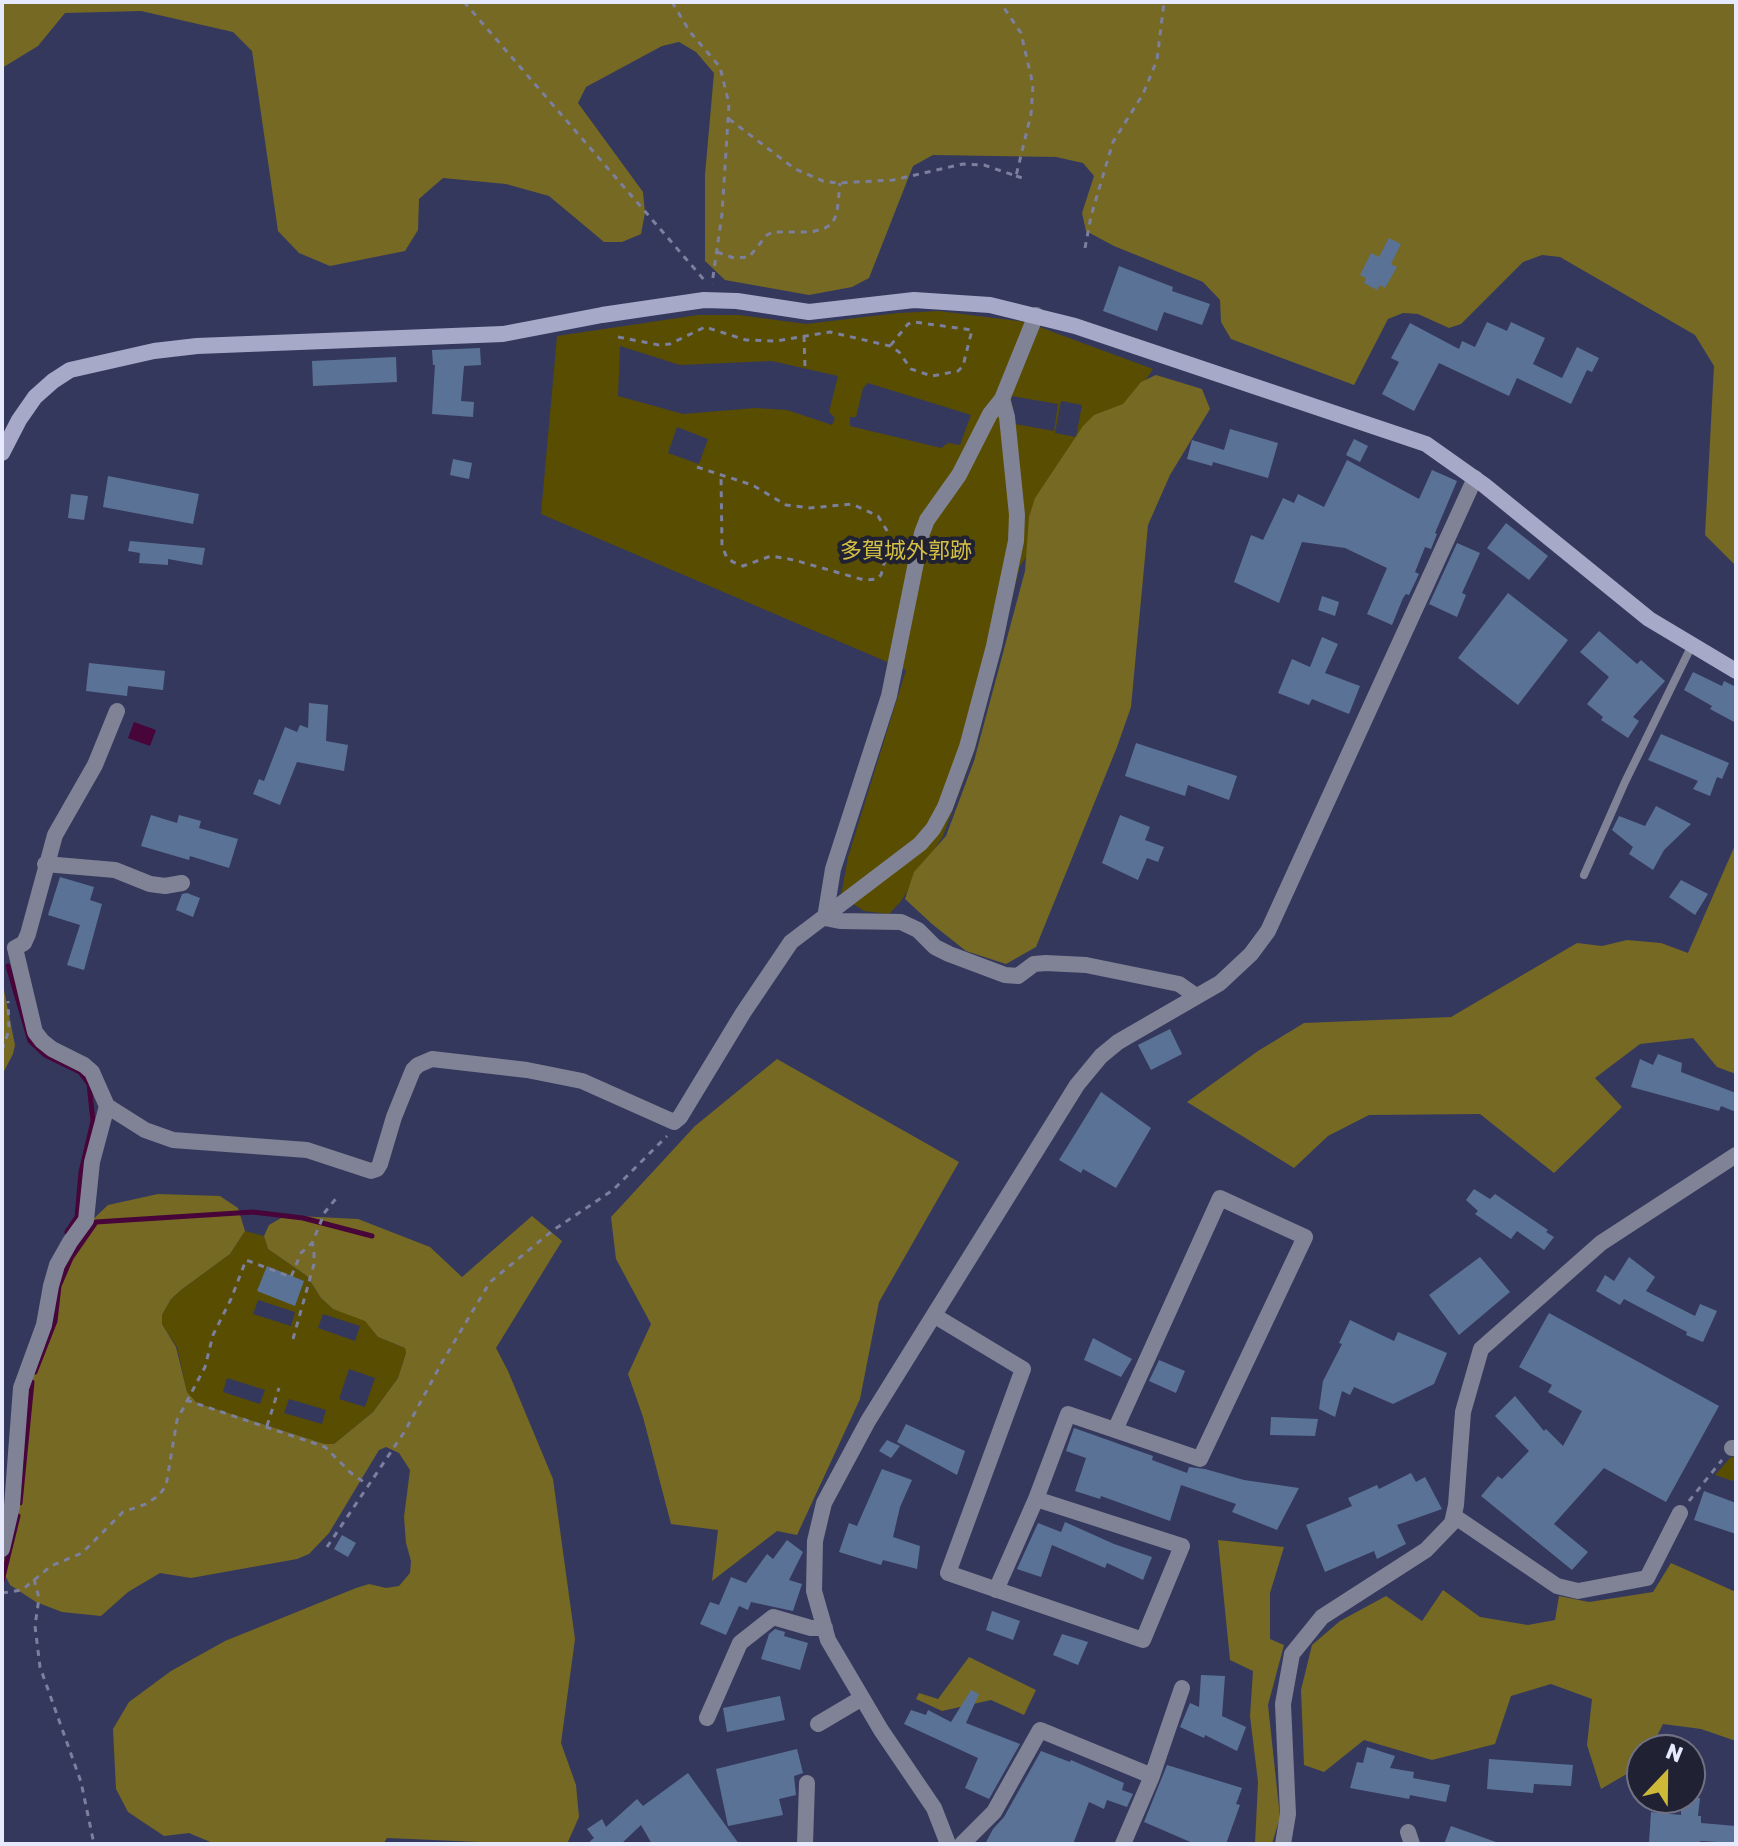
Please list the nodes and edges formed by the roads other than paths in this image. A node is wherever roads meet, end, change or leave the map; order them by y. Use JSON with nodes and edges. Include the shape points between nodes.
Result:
{"nodes":[{"id":1,"x":1036,"y":315,"type":"junction"},
{"id":2,"x":1002,"y":399,"type":"junction"},
{"id":3,"x":2,"y":453,"type":"edge"},
{"id":4,"x":1475,"y":478,"type":"junction"},
{"id":5,"x":1692,"y":645,"type":"junction"},
{"id":6,"x":1736,"y":671,"type":"edge"},
{"id":7,"x":117,"y":711,"type":"dead end"},
{"id":8,"x":45,"y":864,"type":"junction"},
{"id":9,"x":1584,"y":875,"type":"dead end"},
{"id":10,"x":182,"y":883,"type":"dead end"},
{"id":11,"x":825,"y":918,"type":"junction"},
{"id":12,"x":8,"y":946,"type":"edge"},
{"id":13,"x":1196,"y":996,"type":"junction"},
{"id":14,"x":107,"y":1106,"type":"junction"},
{"id":15,"x":1736,"y":1155,"type":"edge"},
{"id":16,"x":935,"y":1316,"type":"junction"},
{"id":17,"x":1115,"y":1430,"type":"junction"},
{"id":18,"x":1036,"y":1499,"type":"junction"},
{"id":19,"x":1680,"y":1513,"type":"road end"},
{"id":20,"x":1454,"y":1516,"type":"junction"},
{"id":21,"x":2,"y":1549,"type":"edge"},
{"id":22,"x":996,"y":1590,"type":"junction"},
{"id":23,"x":825,"y":1628,"type":"junction"},
{"id":24,"x":1182,"y":1688,"type":"dead end"},
{"id":25,"x":862,"y":1698,"type":"junction"},
{"id":26,"x":707,"y":1718,"type":"dead end"},
{"id":27,"x":818,"y":1724,"type":"dead end"},
{"id":28,"x":1152,"y":1776,"type":"junction"},
{"id":29,"x":807,"y":1783,"type":"dead end"},
{"id":30,"x":805,"y":1844,"type":"edge"},
{"id":31,"x":948,"y":1844,"type":"edge"},
{"id":32,"x":962,"y":1844,"type":"edge"},
{"id":33,"x":1123,"y":1844,"type":"edge"},
{"id":34,"x":1283,"y":1844,"type":"edge"}],
"edges":[{"from":1,"to":2,"type":"street"},
{"from":1,"to":3,"type":"street","via":[[940,300],[809,312],[704,300],[503,334],[154,351],[70,370],[53,381],[35,397]]},
{"from":1,"to":4,"type":"street","via":[[1391,431],[1426,444]]},
{"from":2,"to":11,"type":"street","via":[[922,533],[889,696],[833,869]]},
{"from":2,"to":11,"type":"street","via":[[1016,541],[967,747],[933,829]]},
{"from":4,"to":5,"type":"street","via":[[1649,619]]},
{"from":4,"to":13,"type":"street","via":[[1268,931],[1220,983]]},
{"from":5,"to":6,"type":"street"},
{"from":5,"to":9,"type":"lane"},
{"from":7,"to":8,"type":"street"},
{"from":8,"to":10,"type":"street","via":[[115,870],[150,884]]},
{"from":8,"to":12,"type":"street","via":[[24,943]]},
{"from":11,"to":13,"type":"street","via":[[901,922],[935,947],[1005,975],[1018,976],[1034,964],[1086,965],[1179,984]]},
{"from":11,"to":14,"type":"street","via":[[782,953],[674,1122],[582,1081],[432,1059],[413,1070],[380,1164],[371,1171],[307,1150],[173,1140]]},
{"from":12,"to":14,"type":"street","via":[[35,1032],[92,1072]]},
{"from":13,"to":16,"type":"street","via":[[1118,1042],[1077,1085]]},
{"from":14,"to":21,"type":"street","via":[[92,1162],[86,1220],[57,1265],[44,1325],[21,1388],[12,1506]]},
{"from":15,"to":20,"type":"street","via":[[1601,1243],[1481,1349],[1463,1412]]},
{"from":16,"to":22,"type":"street","via":[[1023,1369],[948,1573]]},
{"from":16,"to":23,"type":"street","via":[[868,1421],[824,1503],[815,1541],[814,1591]]},
{"from":17,"to":17,"type":"street","via":[[1200,1459],[1305,1237],[1220,1198]]},
{"from":17,"to":18,"type":"street","via":[[1068,1414]]},
{"from":18,"to":22,"type":"street"},
{"from":18,"to":22,"type":"street","via":[[1182,1546],[1143,1640]]},
{"from":19,"to":20,"type":"street","via":[[1647,1578],[1578,1591],[1557,1586]]},
{"from":20,"to":34,"type":"street","via":[[1426,1550],[1322,1617],[1292,1654],[1283,1704],[1288,1814]]},
{"from":23,"to":25,"type":"street"},
{"from":23,"to":26,"type":"street","via":[[773,1617],[740,1643]]},
{"from":24,"to":28,"type":"street"},
{"from":25,"to":27,"type":"street"},
{"from":25,"to":31,"type":"street","via":[[934,1808]]},
{"from":28,"to":32,"type":"street","via":[[1040,1730],[994,1812]]},
{"from":28,"to":33,"type":"street"},
{"from":29,"to":30,"type":"street"}]}
